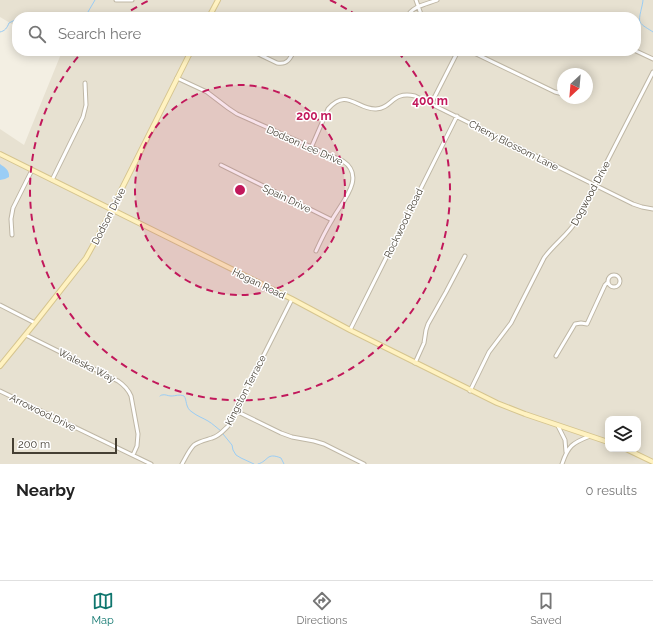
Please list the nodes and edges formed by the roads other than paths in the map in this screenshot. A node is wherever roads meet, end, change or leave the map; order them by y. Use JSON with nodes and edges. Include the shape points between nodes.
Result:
{"nodes":[{"id":1,"x":116,"y":0,"type":"edge"},
{"id":2,"x":132,"y":0,"type":"edge"},
{"id":3,"x":217,"y":0,"type":"edge"},
{"id":4,"x":416,"y":0,"type":"edge"},
{"id":5,"x":437,"y":0,"type":"edge"},
{"id":6,"x":418,"y":7,"type":"junction"},
{"id":7,"x":211,"y":12,"type":"edge"},
{"id":8,"x":410,"y":12,"type":"edge"},
{"id":9,"x":420,"y":12,"type":"edge"},
{"id":10,"x":641,"y":54,"type":"edge"},
{"id":11,"x":188,"y":56,"type":"edge"},
{"id":12,"x":262,"y":56,"type":"edge"},
{"id":13,"x":291,"y":56,"type":"edge"},
{"id":14,"x":455,"y":56,"type":"edge"},
{"id":15,"x":480,"y":56,"type":"edge"},
{"id":16,"x":653,"y":60,"type":"edge"},
{"id":17,"x":653,"y":72,"type":"edge"},
{"id":18,"x":177,"y":78,"type":"junction"},
{"id":19,"x":85,"y":83,"type":"dead end"},
{"id":20,"x":557,"y":93,"type":"edge"},
{"id":21,"x":431,"y":104,"type":"junction"},
{"id":22,"x":457,"y":116,"type":"junction"},
{"id":23,"x":311,"y":148,"type":"junction"},
{"id":24,"x":0,"y":154,"type":"edge"},
{"id":25,"x":221,"y":165,"type":"dead end"},
{"id":26,"x":32,"y":170,"type":"junction"},
{"id":27,"x":52,"y":180,"type":"junction"},
{"id":28,"x":595,"y":186,"type":"junction"},
{"id":29,"x":653,"y":209,"type":"edge"},
{"id":30,"x":111,"y":210,"type":"junction"},
{"id":31,"x":332,"y":220,"type":"junction"},
{"id":32,"x":12,"y":235,"type":"dead end"},
{"id":33,"x":316,"y":251,"type":"dead end"},
{"id":34,"x":465,"y":256,"type":"dead end"},
{"id":35,"x":608,"y":282,"type":"dead end"},
{"id":36,"x":292,"y":300,"type":"junction"},
{"id":37,"x":0,"y":305,"type":"edge"},
{"id":38,"x":35,"y":323,"type":"junction"},
{"id":39,"x":350,"y":330,"type":"junction"},
{"id":40,"x":26,"y":335,"type":"junction"},
{"id":41,"x":556,"y":356,"type":"dead end"},
{"id":42,"x":415,"y":363,"type":"junction"},
{"id":43,"x":0,"y":366,"type":"edge"},
{"id":44,"x":470,"y":390,"type":"junction"},
{"id":45,"x":0,"y":391,"type":"edge"},
{"id":46,"x":236,"y":411,"type":"junction"},
{"id":47,"x":558,"y":426,"type":"junction"},
{"id":48,"x":590,"y":436,"type":"junction"},
{"id":49,"x":605,"y":441,"type":"edge"},
{"id":50,"x":632,"y":452,"type":"edge"},
{"id":51,"x":566,"y":453,"type":"junction"},
{"id":52,"x":133,"y":456,"type":"junction"},
{"id":53,"x":653,"y":462,"type":"edge"},
{"id":54,"x":151,"y":464,"type":"edge"},
{"id":55,"x":182,"y":464,"type":"edge"},
{"id":56,"x":364,"y":464,"type":"edge"},
{"id":57,"x":562,"y":464,"type":"edge"}],
"edges":[{"from":1,"to":2,"type":"street"},
{"from":3,"to":7,"type":"street"},
{"from":4,"to":6,"type":"street"},
{"from":5,"to":6,"type":"street"},
{"from":6,"to":8,"type":"street"},
{"from":6,"to":9,"type":"street"},
{"from":10,"to":16,"type":"street"},
{"from":11,"to":18,"type":"street","name":"Dodson Drive"},
{"from":12,"to":13,"type":"street","via":[[281,64],[288,62]]},
{"from":14,"to":21,"type":"street"},
{"from":15,"to":20,"type":"street"},
{"from":17,"to":28,"type":"street","name":"Dogwood Drive"},
{"from":18,"to":23,"type":"street","name":"Dodson Lee Drive","via":[[207,92],[237,114]]},
{"from":18,"to":30,"type":"street","name":"Dodson Drive"},
{"from":19,"to":27,"type":"street","via":[[86,105],[83,117]]},
{"from":21,"to":22,"type":"street","name":"Cherry Blossom Lane"},
{"from":21,"to":23,"type":"street","name":"Cherry Blossom Lane","via":[[408,94],[398,96],[386,106],[377,109],[349,100],[338,101],[328,109]]},
{"from":22,"to":28,"type":"street","name":"Cherry Blossom Lane"},
{"from":22,"to":39,"type":"street","name":"Rockwood Road"},
{"from":23,"to":31,"type":"street","name":"Dodson Lee Drive","via":[[343,161],[353,174],[352,186]]},
{"from":24,"to":26,"type":"street","name":"Hogan Road"},
{"from":25,"to":31,"type":"street","name":"Spain Drive"},
{"from":26,"to":27,"type":"street","name":"Hogan Road"},
{"from":26,"to":32,"type":"street","via":[[13,208]]},
{"from":27,"to":30,"type":"street","name":"Hogan Road"},
{"from":28,"to":29,"type":"street","name":"Cherry Blossom Lane","via":[[642,208]]},
{"from":28,"to":44,"type":"street","name":"Dogwood Drive","via":[[573,226],[544,258],[511,323],[489,352]]},
{"from":30,"to":36,"type":"street","name":"Hogan Road"},
{"from":30,"to":38,"type":"street","name":"Dodson Drive","via":[[86,258]]},
{"from":31,"to":33,"type":"street","name":"Dodson Lee Drive"},
{"from":34,"to":42,"type":"street","via":[[428,324]]},
{"from":35,"to":41,"type":"street","via":[[587,324],[575,324]]},
{"from":36,"to":39,"type":"street","name":"Hogan Road"},
{"from":36,"to":46,"type":"street","name":"Kingston Terrace"},
{"from":37,"to":38,"type":"street"},
{"from":38,"to":40,"type":"street","name":"Dodson Drive"},
{"from":39,"to":42,"type":"street","name":"Hogan Road"},
{"from":40,"to":43,"type":"street","name":"Dodson Drive"},
{"from":40,"to":52,"type":"street","name":"Waleska Way","via":[[125,386],[130,396],[138,434]]},
{"from":42,"to":44,"type":"street","name":"Hogan Road"},
{"from":44,"to":47,"type":"street","name":"Hogan Road","via":[[518,412]]},
{"from":45,"to":52,"type":"street","name":"Arrowood Drive"},
{"from":46,"to":55,"type":"street","name":"Kingston Terrace","via":[[222,432],[196,444]]},
{"from":46,"to":56,"type":"street","via":[[281,433],[324,444]]},
{"from":47,"to":48,"type":"street","name":"Hogan Road"},
{"from":47,"to":51,"type":"street","via":[[565,440]]},
{"from":48,"to":49,"type":"street","name":"Hogan Road"},
{"from":48,"to":51,"type":"street","via":[[575,442]]},
{"from":50,"to":53,"type":"street"},
{"from":51,"to":57,"type":"street"},
{"from":52,"to":54,"type":"street","name":"Arrowood Drive"}]}
